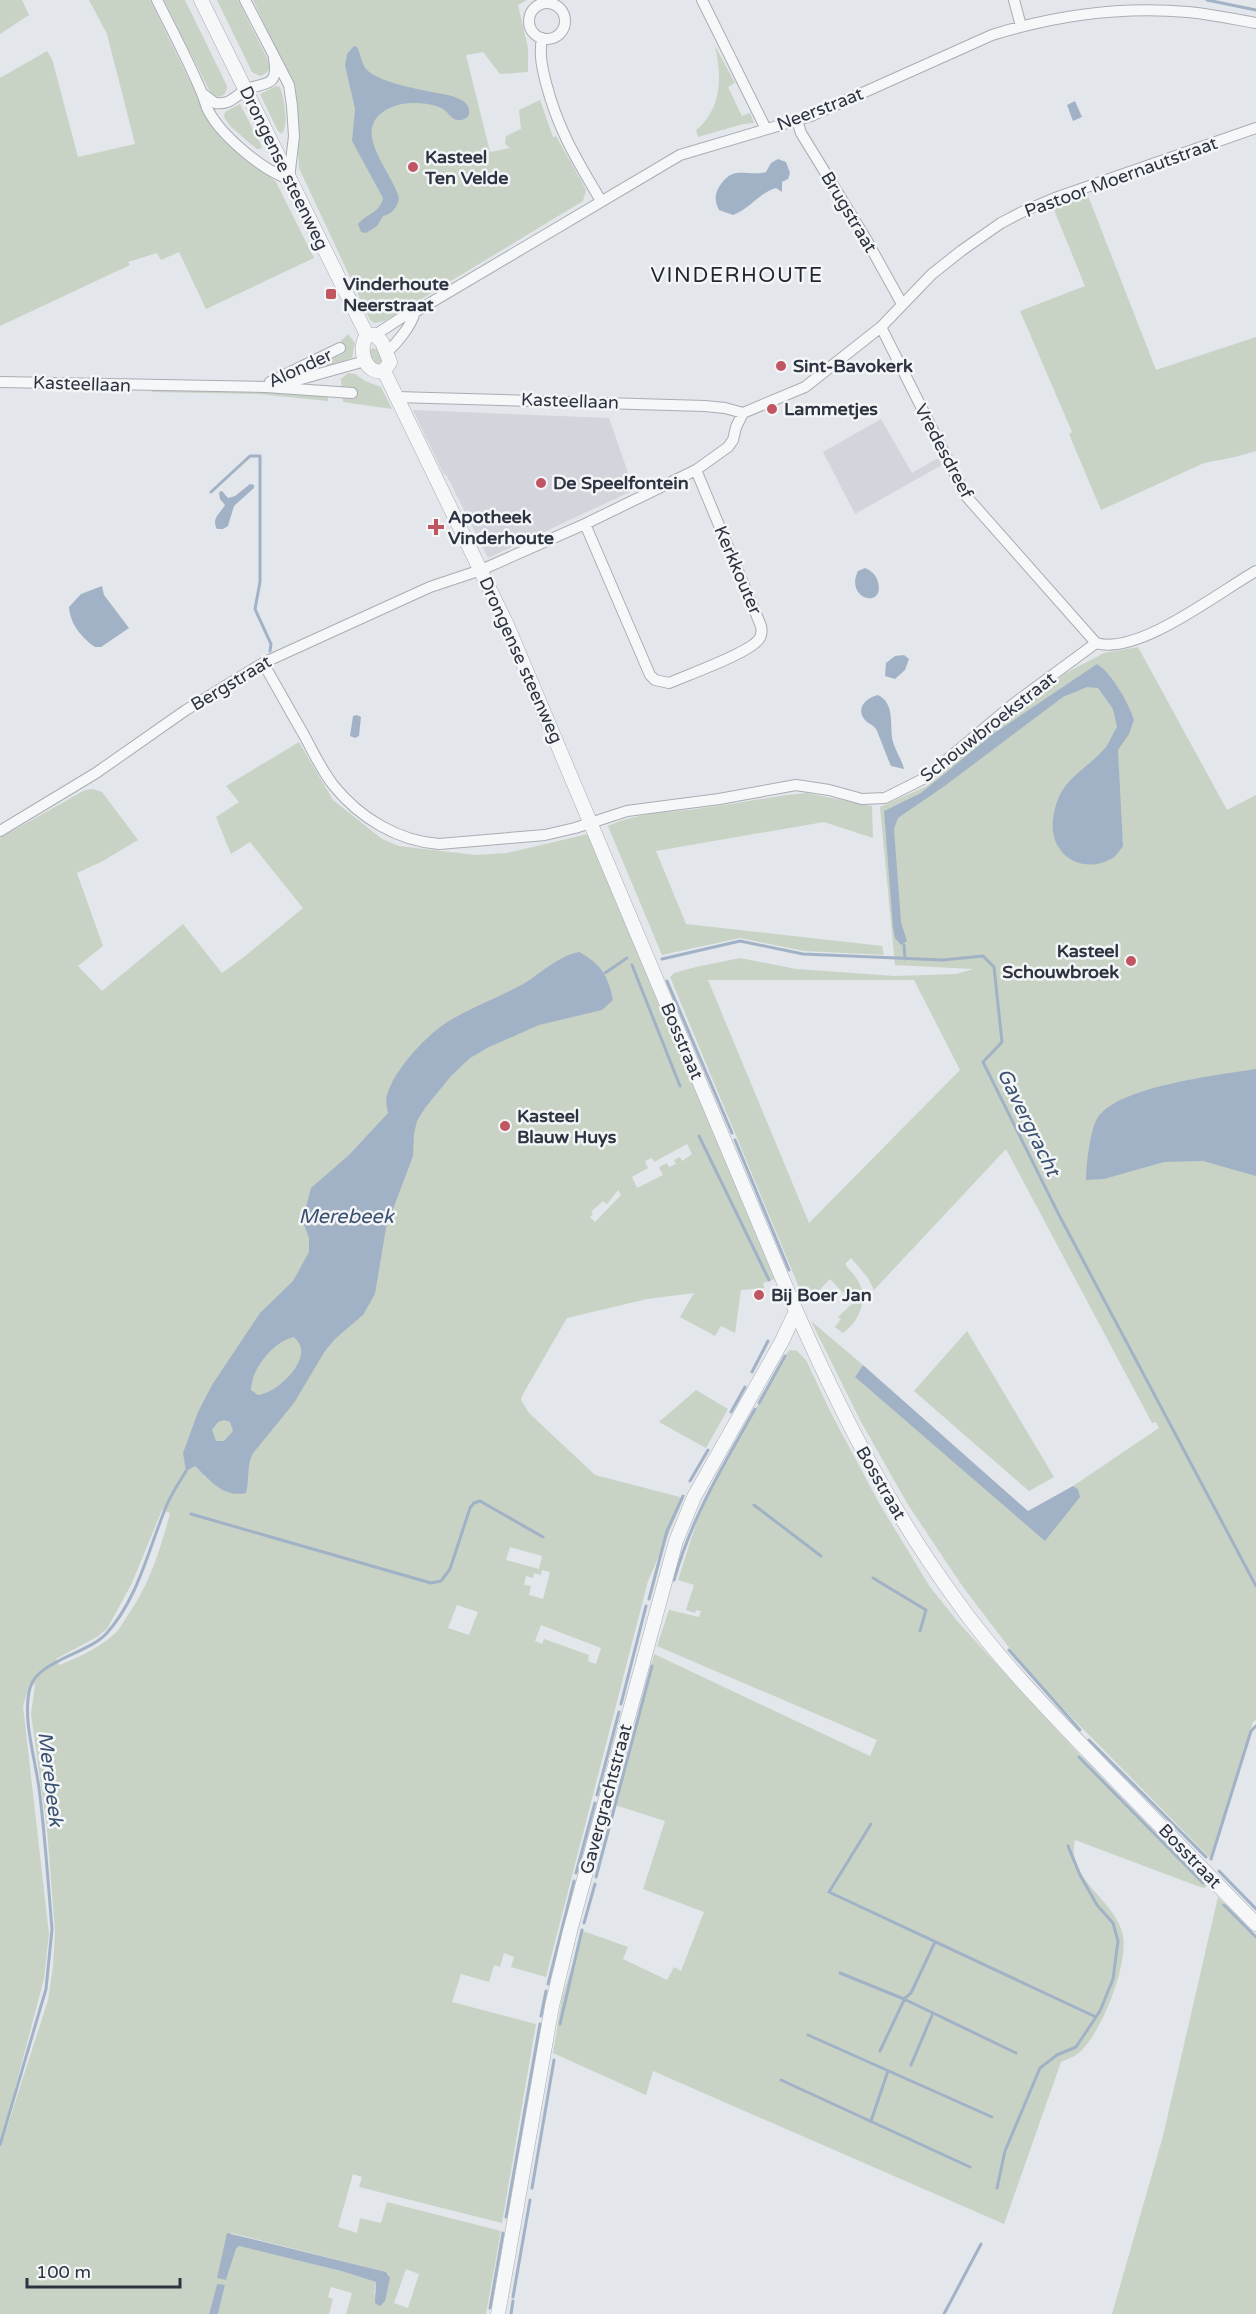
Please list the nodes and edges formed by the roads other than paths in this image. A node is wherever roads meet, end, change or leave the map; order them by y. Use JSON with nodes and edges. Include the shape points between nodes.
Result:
{"nodes":[{"id":1,"x":157,"y":0,"type":"edge"},
{"id":2,"x":201,"y":0,"type":"edge"},
{"id":3,"x":245,"y":0,"type":"edge"},
{"id":4,"x":702,"y":0,"type":"edge"},
{"id":5,"x":1014,"y":0,"type":"edge"},
{"id":6,"x":1256,"y":22,"type":"edge"},
{"id":7,"x":1021,"y":26,"type":"junction"},
{"id":8,"x":543,"y":38,"type":"dead end"},
{"id":9,"x":274,"y":58,"type":"junction"},
{"id":10,"x":245,"y":90,"type":"junction"},
{"id":11,"x":202,"y":93,"type":"junction"},
{"id":12,"x":797,"y":120,"type":"junction"},
{"id":13,"x":1256,"y":128,"type":"edge"},
{"id":14,"x":766,"y":129,"type":"junction"},
{"id":15,"x":289,"y":179,"type":"junction"},
{"id":16,"x":601,"y":201,"type":"junction"},
{"id":17,"x":902,"y":304,"type":"junction"},
{"id":18,"x":415,"y":312,"type":"junction"},
{"id":19,"x":881,"y":327,"type":"junction"},
{"id":20,"x":371,"y":335,"type":"junction"},
{"id":21,"x":340,"y":348,"type":"dead end"},
{"id":22,"x":387,"y":352,"type":"junction"},
{"id":23,"x":365,"y":361,"type":"junction"},
{"id":24,"x":384,"y":371,"type":"junction"},
{"id":25,"x":4,"y":382,"type":"edge"},
{"id":26,"x":259,"y":387,"type":"junction"},
{"id":27,"x":271,"y":387,"type":"junction"},
{"id":28,"x":0,"y":390,"type":"edge"},
{"id":29,"x":352,"y":393,"type":"dead end"},
{"id":30,"x":396,"y":397,"type":"junction"},
{"id":31,"x":743,"y":414,"type":"junction"},
{"id":32,"x":696,"y":470,"type":"junction"},
{"id":33,"x":585,"y":524,"type":"junction"},
{"id":34,"x":481,"y":570,"type":"junction"},
{"id":35,"x":1256,"y":571,"type":"edge"},
{"id":36,"x":1096,"y":643,"type":"junction"},
{"id":37,"x":263,"y":663,"type":"junction"},
{"id":38,"x":592,"y":823,"type":"junction"},
{"id":39,"x":0,"y":831,"type":"edge"},
{"id":40,"x":645,"y":953,"type":"joint"},
{"id":41,"x":796,"y":1311,"type":"junction"},
{"id":42,"x":1256,"y":1924,"type":"edge"},
{"id":43,"x":498,"y":2314,"type":"edge"}],
"edges":[{"from":1,"to":11,"type":"street"},
{"from":2,"to":10,"type":"street","name":"Drongense steenweg"},
{"from":3,"to":9,"type":"street"},
{"from":4,"to":14,"type":"street"},
{"from":5,"to":7,"type":"street"},
{"from":6,"to":7,"type":"street","name":"Neerstraat","via":[[1148,10],[1067,16]]},
{"from":7,"to":12,"type":"street","name":"Neerstraat","via":[[963,47]]},
{"from":8,"to":16,"type":"street","via":[[539,54],[554,113]]},
{"from":9,"to":10,"type":"street","via":[[271,81]]},
{"from":9,"to":15,"type":"street","via":[[288,85],[292,106],[294,136]]},
{"from":10,"to":11,"type":"street","via":[[222,105]]},
{"from":10,"to":15,"type":"street","name":"Drongense steenweg"},
{"from":11,"to":15,"type":"street","via":[[208,110],[225,132],[276,175]]},
{"from":12,"to":14,"type":"street","name":"Neerstraat"},
{"from":12,"to":17,"type":"street","name":"Brugstraat"},
{"from":13,"to":17,"type":"street","name":"Pastoor Moernautstraat","via":[[1024,211],[961,251]]},
{"from":14,"to":16,"type":"street","name":"Neerstraat","via":[[680,155]]},
{"from":15,"to":20,"type":"street","name":"Drongense steenweg"},
{"from":16,"to":18,"type":"street","name":"Neerstraat"},
{"from":17,"to":19,"type":"street","name":"Pastoor Moernautstraat"},
{"from":18,"to":20,"type":"street","name":"Neerstraat"},
{"from":18,"to":22,"type":"street","name":"Neerstraat"},
{"from":19,"to":31,"type":"street","name":"Pastoor Moernautstraat","via":[[805,387]]},
{"from":19,"to":36,"type":"street","name":"Vredesdreef","via":[[966,496]]},
{"from":20,"to":22,"type":"street","name":"Drongense steenweg"},
{"from":20,"to":23,"type":"street","via":[[362,347]]},
{"from":21,"to":26,"type":"street","name":"Alonder"},
{"from":22,"to":24,"type":"street","via":[[390,362]]},
{"from":23,"to":24,"type":"street","via":[[371,370]]},
{"from":23,"to":27,"type":"street","name":"Kasteellaan"},
{"from":24,"to":30,"type":"street","name":"Drongense steenweg"},
{"from":25,"to":26,"type":"street","name":"Kasteellaan"},
{"from":25,"to":28,"type":"street"},
{"from":26,"to":27,"type":"street","name":"Kasteellaan"},
{"from":27,"to":29,"type":"street","name":"Kasteellaan"},
{"from":30,"to":31,"type":"street","name":"Kasteellaan","via":[[705,406]]},
{"from":30,"to":34,"type":"street","name":"Drongense steenweg"},
{"from":31,"to":32,"type":"street","name":"Bergstraat","via":[[728,447]]},
{"from":32,"to":33,"type":"street","name":"Bergstraat"},
{"from":32,"to":33,"type":"street","name":"Kerkkouter","via":[[761,626],[759,639],[748,649],[669,683],[655,680]]},
{"from":33,"to":34,"type":"street","name":"Bergstraat"},
{"from":34,"to":37,"type":"street","name":"Bergstraat","via":[[430,587]]},
{"from":34,"to":38,"type":"street","name":"Drongense steenweg"},
{"from":35,"to":36,"type":"street","via":[[1155,631],[1114,646]]},
{"from":36,"to":38,"type":"street","name":"Schouwbroekstraat","via":[[1012,705],[925,778],[885,798],[862,799],[796,785],[627,811]]},
{"from":37,"to":38,"type":"street","name":"Schouwbroekstraat","via":[[334,785],[353,805],[394,834],[423,843],[462,843],[545,835]]},
{"from":37,"to":39,"type":"street","name":"Bergstraat","via":[[186,710],[78,785]]},
{"from":38,"to":40,"type":"street","name":"Drongense steenweg"},
{"from":40,"to":41,"type":"street","name":"Bosstraat"},
{"from":41,"to":42,"type":"street","name":"Bosstraat","via":[[868,1462],[921,1551],[959,1605],[1054,1717]]},
{"from":41,"to":43,"type":"street","name":"Gavergrachtstraat","via":[[694,1497],[676,1541],[552,2006]]}]}
